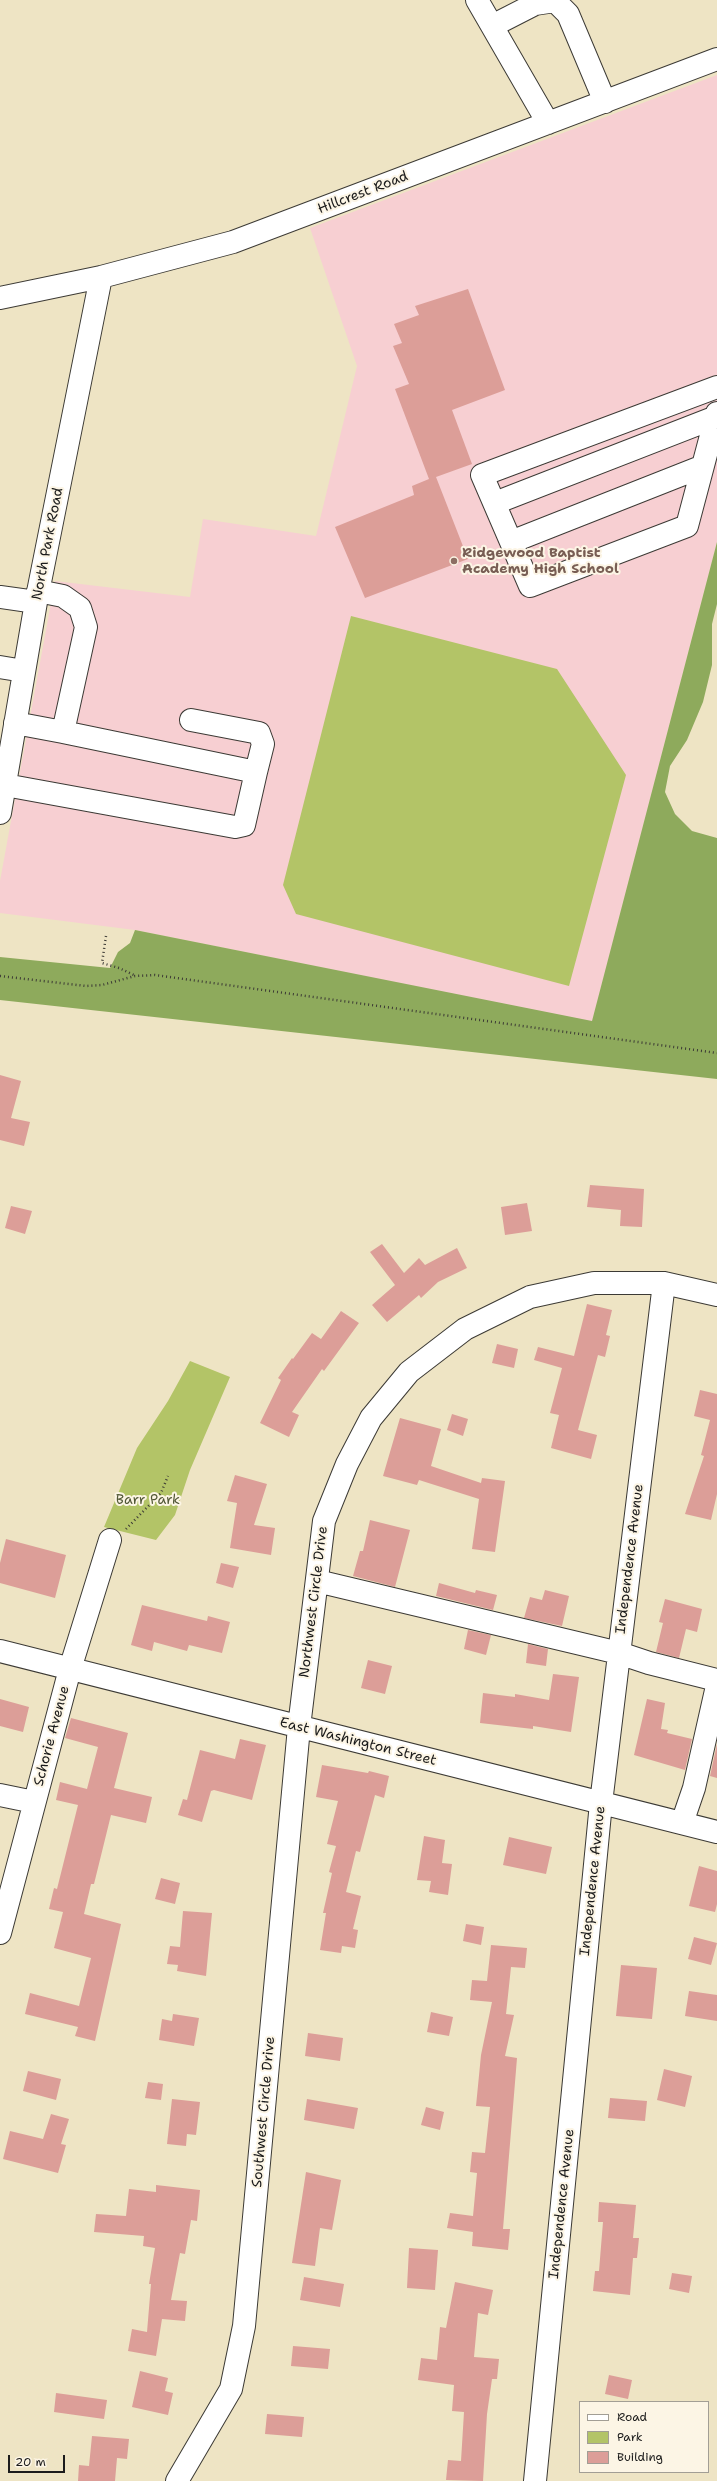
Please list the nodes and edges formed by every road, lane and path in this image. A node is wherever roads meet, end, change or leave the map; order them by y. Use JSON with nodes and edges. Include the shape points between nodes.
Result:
{"nodes":[{"id":1,"x":477,"y":0,"type":"edge"},
{"id":2,"x":492,"y":26,"type":"junction"},
{"id":3,"x":717,"y":59,"type":"edge"},
{"id":4,"x":605,"y":102,"type":"junction"},
{"id":5,"x":548,"y":123,"type":"junction"},
{"id":6,"x":101,"y":277,"type":"junction"},
{"id":7,"x":0,"y":298,"type":"edge"},
{"id":8,"x":717,"y":387,"type":"edge"},
{"id":9,"x":716,"y":415,"type":"edge"},
{"id":10,"x":701,"y":468,"type":"junction"},
{"id":11,"x":494,"y":504,"type":"junction"},
{"id":12,"x":511,"y":542,"type":"junction"},
{"id":13,"x":37,"y":596,"type":"junction"},
{"id":14,"x":0,"y":597,"type":"edge"},
{"id":15,"x":0,"y":667,"type":"edge"},
{"id":16,"x":24,"y":671,"type":"junction"},
{"id":17,"x":191,"y":720,"type":"dead end"},
{"id":18,"x":15,"y":723,"type":"junction"},
{"id":19,"x":62,"y":732,"type":"junction"},
{"id":20,"x":4,"y":761,"type":"edge"},
{"id":21,"x":256,"y":772,"type":"junction"},
{"id":22,"x":5,"y":785,"type":"junction"},
{"id":23,"x":0,"y":812,"type":"edge"},
{"id":24,"x":106,"y":936,"type":"dead end"},
{"id":25,"x":0,"y":976,"type":"edge"},
{"id":26,"x":135,"y":976,"type":"junction"},
{"id":27,"x":717,"y":1053,"type":"edge"},
{"id":28,"x":664,"y":1283,"type":"junction"},
{"id":29,"x":717,"y":1295,"type":"edge"},
{"id":30,"x":168,"y":1476,"type":"dead end"},
{"id":31,"x":110,"y":1540,"type":"joint"},
{"id":32,"x":317,"y":1581,"type":"junction"},
{"id":33,"x":0,"y":1651,"type":"edge"},
{"id":34,"x":619,"y":1653,"type":"junction"},
{"id":35,"x":70,"y":1669,"type":"junction"},
{"id":36,"x":717,"y":1680,"type":"edge"},
{"id":37,"x":717,"y":1686,"type":"edge"},
{"id":38,"x":299,"y":1727,"type":"junction"},
{"id":39,"x":0,"y":1795,"type":"edge"},
{"id":40,"x":34,"y":1802,"type":"junction"},
{"id":41,"x":601,"y":1803,"type":"junction"},
{"id":42,"x":682,"y":1823,"type":"junction"},
{"id":43,"x":717,"y":1832,"type":"edge"},
{"id":44,"x":0,"y":1933,"type":"edge"},
{"id":45,"x":177,"y":2481,"type":"edge"},
{"id":46,"x":535,"y":2481,"type":"edge"}],
"edges":[{"from":1,"to":2,"type":"street"},
{"from":2,"to":4,"type":"street","via":[[535,4],[555,2],[568,14]]},
{"from":2,"to":5,"type":"street"},
{"from":3,"to":4,"type":"street","name":"Hillcrest Road"},
{"from":4,"to":5,"type":"street","name":"Hillcrest Road"},
{"from":5,"to":6,"type":"street","name":"Hillcrest Road","via":[[234,242]]},
{"from":6,"to":7,"type":"street","name":"Hillcrest Road"},
{"from":6,"to":13,"type":"street","name":"North Park Road"},
{"from":8,"to":11,"type":"street","via":[[482,475]]},
{"from":9,"to":10,"type":"street"},
{"from":9,"to":11,"type":"street"},
{"from":10,"to":12,"type":"street"},
{"from":10,"to":12,"type":"street","via":[[688,526],[530,586]]},
{"from":11,"to":12,"type":"street"},
{"from":13,"to":14,"type":"street"},
{"from":13,"to":16,"type":"street","name":"North Park Road"},
{"from":13,"to":19,"type":"street","via":[[62,596],[80,608],[86,627]]},
{"from":15,"to":16,"type":"street"},
{"from":16,"to":18,"type":"street","name":"North Park Road"},
{"from":17,"to":21,"type":"street","via":[[259,733],[263,744]]},
{"from":18,"to":19,"type":"street"},
{"from":18,"to":20,"type":"street","name":"North Park Road"},
{"from":19,"to":21,"type":"street"},
{"from":20,"to":22,"type":"street","name":"North Park Road"},
{"from":21,"to":22,"type":"street","via":[[244,824],[235,827]]},
{"from":22,"to":23,"type":"street","name":"North Park Road"},
{"from":24,"to":26,"type":"path","via":[[102,963]]},
{"from":25,"to":26,"type":"path","via":[[86,986],[102,985]]},
{"from":26,"to":27,"type":"path","via":[[171,978]]},
{"from":28,"to":29,"type":"street","name":"Northwest Circle Drive"},
{"from":28,"to":32,"type":"street","name":"Northwest Circle Drive","via":[[594,1283],[530,1298],[465,1329],[409,1372],[370,1418],[347,1464],[324,1521]]},
{"from":28,"to":34,"type":"street","name":"Independence Avenue"},
{"from":30,"to":31,"type":"path","via":[[161,1494],[120,1535]]},
{"from":31,"to":35,"type":"street","name":"Schorie Avenue"},
{"from":32,"to":34,"type":"street"},
{"from":32,"to":38,"type":"street","name":"Northwest Circle Drive"},
{"from":33,"to":35,"type":"street","name":"East Washington Street"},
{"from":34,"to":36,"type":"street"},
{"from":34,"to":41,"type":"street","name":"Independence Avenue"},
{"from":35,"to":38,"type":"street","name":"East Washington Street"},
{"from":35,"to":40,"type":"street","name":"Schorie Avenue"},
{"from":37,"to":42,"type":"street","via":[[694,1788]]},
{"from":38,"to":41,"type":"street","name":"East Washington Street"},
{"from":38,"to":45,"type":"street","name":"Southwest Circle Drive","via":[[244,2326],[231,2389]]},
{"from":39,"to":40,"type":"street"},
{"from":40,"to":44,"type":"street","name":"Schorie Avenue"},
{"from":41,"to":42,"type":"street","name":"East Washington Street"},
{"from":41,"to":46,"type":"street","name":"Independence Avenue"},
{"from":42,"to":43,"type":"street","name":"East Washington Street"}]}
